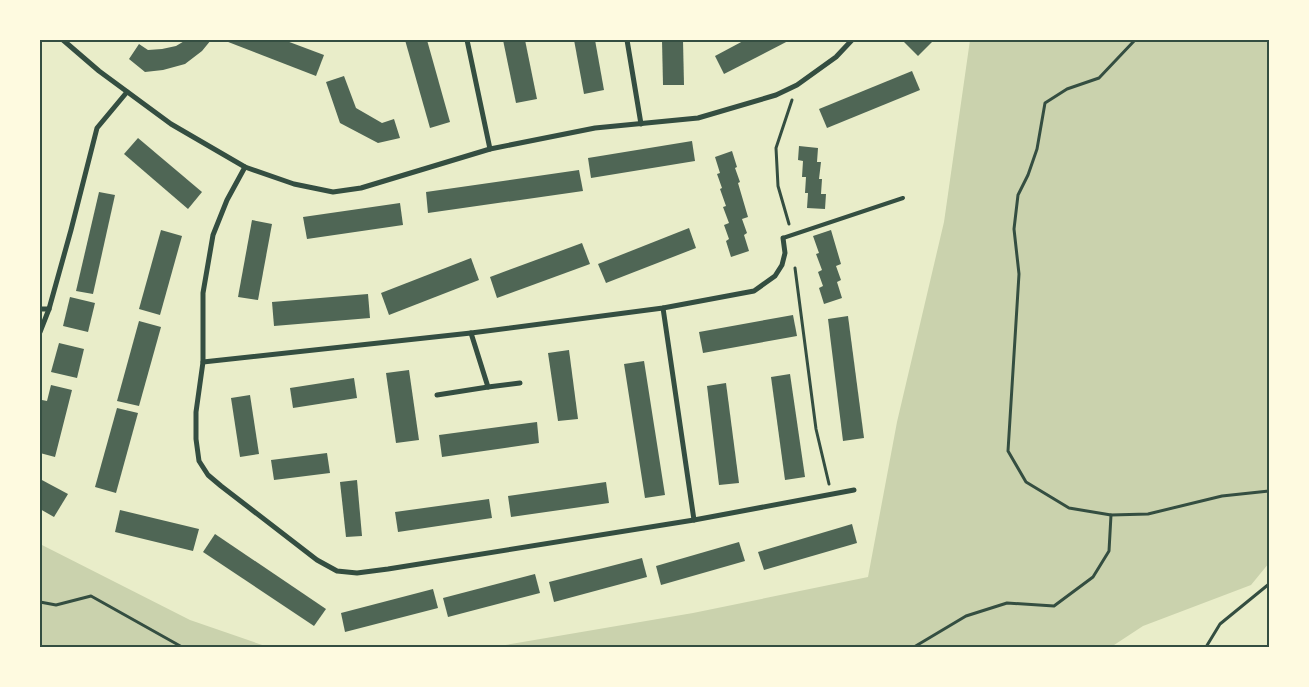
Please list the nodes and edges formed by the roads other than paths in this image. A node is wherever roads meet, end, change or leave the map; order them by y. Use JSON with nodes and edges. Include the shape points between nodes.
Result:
{"nodes":[{"id":1,"x":63,"y":40,"type":"edge"},
{"id":2,"x":468,"y":40,"type":"edge"},
{"id":3,"x":627,"y":40,"type":"edge"},
{"id":4,"x":852,"y":40,"type":"edge"},
{"id":5,"x":127,"y":92,"type":"junction"},
{"id":6,"x":641,"y":124,"type":"junction"},
{"id":7,"x":490,"y":149,"type":"junction"},
{"id":8,"x":245,"y":167,"type":"junction"},
{"id":9,"x":903,"y":198,"type":"dead end"},
{"id":10,"x":783,"y":238,"type":"joint"},
{"id":11,"x":663,"y":308,"type":"junction"},
{"id":12,"x":40,"y":309,"type":"edge"},
{"id":13,"x":49,"y":309,"type":"junction"},
{"id":14,"x":40,"y":332,"type":"edge"},
{"id":15,"x":471,"y":333,"type":"junction"},
{"id":16,"x":204,"y":362,"type":"junction"},
{"id":17,"x":520,"y":383,"type":"dead end"},
{"id":18,"x":488,"y":387,"type":"junction"},
{"id":19,"x":437,"y":395,"type":"dead end"},
{"id":20,"x":854,"y":490,"type":"dead end"},
{"id":21,"x":694,"y":520,"type":"junction"}],
"edges":[{"from":1,"to":5,"type":"street"},
{"from":2,"to":7,"type":"street"},
{"from":3,"to":6,"type":"street"},
{"from":4,"to":6,"type":"street","via":[[836,57],[797,85],[776,95],[698,118]]},
{"from":5,"to":8,"type":"street","via":[[171,124]]},
{"from":5,"to":13,"type":"street","via":[[97,128]]},
{"from":6,"to":7,"type":"street","via":[[595,128]]},
{"from":7,"to":8,"type":"street","via":[[362,188],[333,192],[294,184]]},
{"from":8,"to":16,"type":"street","via":[[213,234],[203,294]]},
{"from":9,"to":10,"type":"lane"},
{"from":10,"to":11,"type":"street","via":[[785,253],[782,265],[774,276],[754,291]]},
{"from":11,"to":15,"type":"street"},
{"from":11,"to":21,"type":"street"},
{"from":12,"to":13,"type":"street"},
{"from":13,"to":14,"type":"street"},
{"from":15,"to":16,"type":"street"},
{"from":15,"to":18,"type":"street"},
{"from":16,"to":21,"type":"street","via":[[196,412],[199,461],[221,486],[317,560],[337,571],[357,573]]},
{"from":17,"to":18,"type":"street"},
{"from":18,"to":19,"type":"street"},
{"from":20,"to":21,"type":"street"}]}
